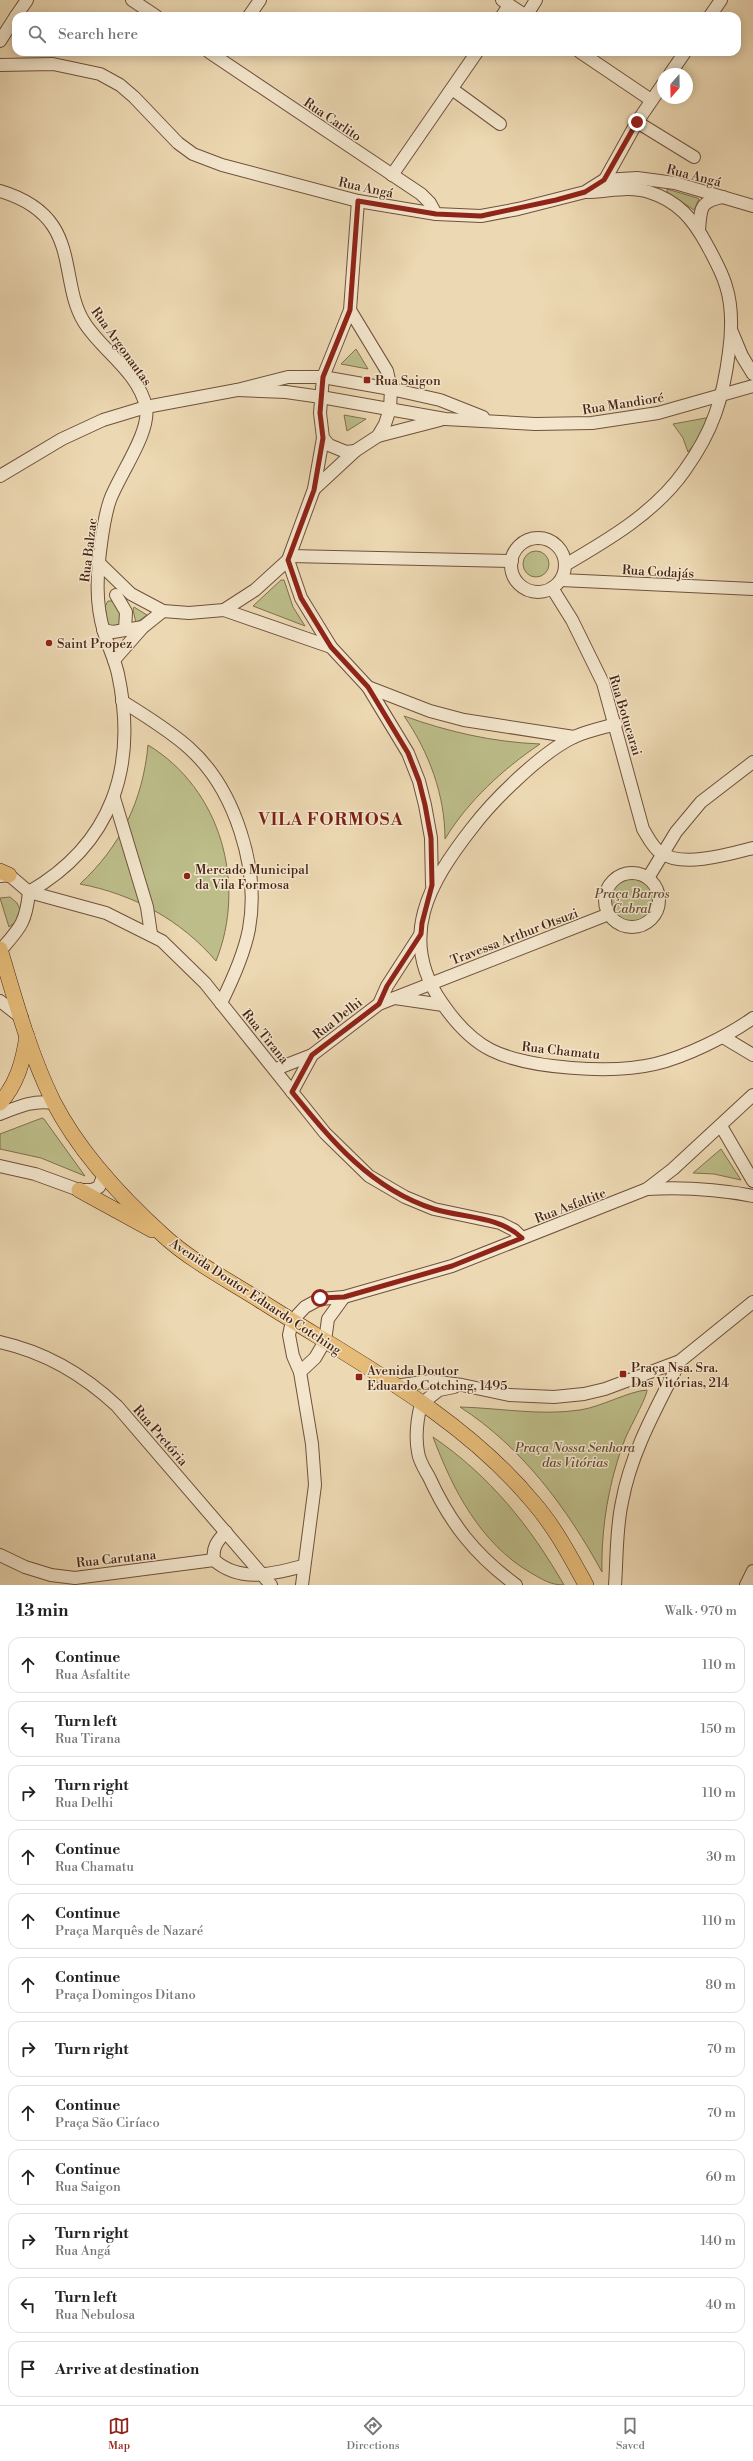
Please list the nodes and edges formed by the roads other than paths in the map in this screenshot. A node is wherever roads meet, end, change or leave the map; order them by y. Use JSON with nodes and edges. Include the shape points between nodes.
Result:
{"nodes":[{"id":1,"x":27,"y":0,"type":"edge"},
{"id":2,"x":132,"y":0,"type":"edge"},
{"id":3,"x":260,"y":0,"type":"edge"},
{"id":4,"x":536,"y":0,"type":"edge"},
{"id":5,"x":721,"y":0,"type":"edge"},
{"id":6,"x":506,"y":3,"type":"edge"},
{"id":7,"x":19,"y":12,"type":"edge"},
{"id":8,"x":150,"y":12,"type":"edge"},
{"id":9,"x":252,"y":12,"type":"edge"},
{"id":10,"x":520,"y":12,"type":"edge"},
{"id":11,"x":528,"y":12,"type":"edge"},
{"id":12,"x":713,"y":12,"type":"edge"},
{"id":13,"x":12,"y":22,"type":"edge"},
{"id":14,"x":0,"y":40,"type":"edge"},
{"id":15,"x":221,"y":56,"type":"edge"},
{"id":16,"x":474,"y":56,"type":"edge"},
{"id":17,"x":586,"y":56,"type":"edge"},
{"id":18,"x":682,"y":56,"type":"edge"},
{"id":19,"x":0,"y":65,"type":"edge"},
{"id":20,"x":674,"y":68,"type":"edge"},
{"id":21,"x":452,"y":89,"type":"junction"},
{"id":22,"x":657,"y":92,"type":"edge"},
{"id":23,"x":651,"y":100,"type":"junction"},
{"id":24,"x":637,"y":122,"type":"junction"},
{"id":25,"x":500,"y":124,"type":"dead end"},
{"id":26,"x":694,"y":157,"type":"dead end"},
{"id":27,"x":392,"y":175,"type":"junction"},
{"id":28,"x":602,"y":186,"type":"junction"},
{"id":29,"x":0,"y":191,"type":"edge"},
{"id":30,"x":724,"y":197,"type":"junction"},
{"id":31,"x":358,"y":201,"type":"junction"},
{"id":32,"x":753,"y":206,"type":"edge"},
{"id":33,"x":436,"y":214,"type":"junction"},
{"id":34,"x":699,"y":230,"type":"junction"},
{"id":35,"x":350,"y":310,"type":"junction"},
{"id":36,"x":732,"y":331,"type":"junction"},
{"id":37,"x":753,"y":374,"type":"edge"},
{"id":38,"x":323,"y":377,"type":"junction"},
{"id":39,"x":753,"y":386,"type":"edge"},
{"id":40,"x":391,"y":389,"type":"junction"},
{"id":41,"x":237,"y":390,"type":"junction"},
{"id":42,"x":722,"y":396,"type":"junction"},
{"id":43,"x":321,"y":397,"type":"junction"},
{"id":44,"x":146,"y":407,"type":"junction"},
{"id":45,"x":390,"y":409,"type":"junction"},
{"id":46,"x":445,"y":419,"type":"junction"},
{"id":47,"x":494,"y":421,"type":"junction"},
{"id":48,"x":378,"y":436,"type":"junction"},
{"id":49,"x":323,"y":438,"type":"junction"},
{"id":50,"x":355,"y":451,"type":"junction"},
{"id":51,"x":0,"y":476,"type":"edge"},
{"id":52,"x":314,"y":490,"type":"junction"},
{"id":53,"x":289,"y":558,"type":"junction"},
{"id":54,"x":512,"y":561,"type":"junction"},
{"id":55,"x":98,"y":562,"type":"junction"},
{"id":56,"x":565,"y":565,"type":"junction"},
{"id":57,"x":556,"y":584,"type":"junction"},
{"id":58,"x":753,"y":589,"type":"edge"},
{"id":59,"x":131,"y":594,"type":"junction"},
{"id":60,"x":116,"y":595,"type":"junction"},
{"id":61,"x":98,"y":601,"type":"junction"},
{"id":62,"x":224,"y":610,"type":"junction"},
{"id":63,"x":164,"y":611,"type":"junction"},
{"id":64,"x":143,"y":627,"type":"junction"},
{"id":65,"x":103,"y":630,"type":"junction"},
{"id":66,"x":125,"y":630,"type":"junction"},
{"id":67,"x":331,"y":647,"type":"junction"},
{"id":68,"x":114,"y":660,"type":"junction"},
{"id":69,"x":368,"y":687,"type":"junction"},
{"id":70,"x":122,"y":701,"type":"junction"},
{"id":71,"x":616,"y":724,"type":"junction"},
{"id":72,"x":574,"y":737,"type":"junction"},
{"id":73,"x":753,"y":762,"type":"edge"},
{"id":74,"x":114,"y":798,"type":"junction"},
{"id":75,"x":753,"y":848,"type":"edge"},
{"id":76,"x":662,"y":854,"type":"junction"},
{"id":77,"x":3,"y":874,"type":"edge"},
{"id":78,"x":55,"y":877,"type":"junction"},
{"id":79,"x":648,"y":878,"type":"junction"},
{"id":80,"x":432,"y":885,"type":"junction"},
{"id":81,"x":28,"y":892,"type":"junction"},
{"id":82,"x":59,"y":902,"type":"junction"},
{"id":83,"x":609,"y":914,"type":"junction"},
{"id":84,"x":150,"y":934,"type":"junction"},
{"id":85,"x":421,"y":934,"type":"junction"},
{"id":86,"x":0,"y":950,"type":"edge"},
{"id":87,"x":429,"y":984,"type":"junction"},
{"id":88,"x":393,"y":998,"type":"junction"},
{"id":89,"x":0,"y":1001,"type":"edge"},
{"id":90,"x":222,"y":1003,"type":"junction"},
{"id":91,"x":379,"y":1004,"type":"junction"},
{"id":92,"x":444,"y":1006,"type":"junction"},
{"id":93,"x":22,"y":1018,"type":"junction"},
{"id":94,"x":753,"y":1018,"type":"edge"},
{"id":95,"x":27,"y":1033,"type":"junction"},
{"id":96,"x":723,"y":1037,"type":"junction"},
{"id":97,"x":312,"y":1055,"type":"junction"},
{"id":98,"x":753,"y":1055,"type":"edge"},
{"id":99,"x":276,"y":1069,"type":"junction"},
{"id":100,"x":292,"y":1092,"type":"junction"},
{"id":101,"x":753,"y":1095,"type":"edge"},
{"id":102,"x":54,"y":1103,"type":"junction"},
{"id":103,"x":0,"y":1104,"type":"edge"},
{"id":104,"x":0,"y":1114,"type":"edge"},
{"id":105,"x":722,"y":1126,"type":"junction"},
{"id":106,"x":0,"y":1166,"type":"edge"},
{"id":107,"x":104,"y":1174,"type":"junction"},
{"id":108,"x":753,"y":1181,"type":"edge"},
{"id":109,"x":647,"y":1189,"type":"junction"},
{"id":110,"x":79,"y":1190,"type":"junction"},
{"id":111,"x":753,"y":1196,"type":"edge"},
{"id":112,"x":165,"y":1237,"type":"junction"},
{"id":113,"x":522,"y":1238,"type":"junction"},
{"id":114,"x":344,"y":1297,"type":"junction"},
{"id":115,"x":753,"y":1302,"type":"edge"},
{"id":116,"x":292,"y":1321,"type":"junction"},
{"id":117,"x":325,"y":1341,"type":"junction"},
{"id":118,"x":0,"y":1342,"type":"edge"},
{"id":119,"x":680,"y":1361,"type":"junction"},
{"id":120,"x":300,"y":1372,"type":"junction"},
{"id":121,"x":462,"y":1385,"type":"junction"},
{"id":122,"x":395,"y":1386,"type":"junction"},
{"id":123,"x":421,"y":1404,"type":"junction"},
{"id":124,"x":226,"y":1532,"type":"junction"},
{"id":125,"x":0,"y":1555,"type":"edge"},
{"id":126,"x":214,"y":1560,"type":"junction"},
{"id":127,"x":303,"y":1566,"type":"junction"},
{"id":128,"x":753,"y":1571,"type":"edge"},
{"id":129,"x":262,"y":1575,"type":"junction"},
{"id":130,"x":271,"y":1585,"type":"edge"},
{"id":131,"x":302,"y":1585,"type":"edge"},
{"id":132,"x":516,"y":1585,"type":"edge"},
{"id":133,"x":586,"y":1585,"type":"edge"},
{"id":134,"x":615,"y":1585,"type":"edge"},
{"id":135,"x":746,"y":1585,"type":"edge"}],
"edges":[{"from":1,"to":7,"type":"street"},
{"from":2,"to":8,"type":"street"},
{"from":3,"to":9,"type":"street"},
{"from":4,"to":11,"type":"street"},
{"from":5,"to":12,"type":"street"},
{"from":6,"to":10,"type":"street"},
{"from":13,"to":14,"type":"street"},
{"from":15,"to":27,"type":"street","name":"Rua Carlito"},
{"from":16,"to":21,"type":"street"},
{"from":17,"to":23,"type":"street"},
{"from":18,"to":20,"type":"street"},
{"from":19,"to":31,"type":"street","name":"Rua Angá","via":[[53,64],[100,74],[120,85],[134,97],[178,143],[193,154]]},
{"from":21,"to":25,"type":"street"},
{"from":21,"to":27,"type":"street"},
{"from":22,"to":23,"type":"street"},
{"from":23,"to":24,"type":"street"},
{"from":24,"to":26,"type":"street"},
{"from":24,"to":28,"type":"street"},
{"from":27,"to":33,"type":"street","name":"Rua Carlito","via":[[421,194]]},
{"from":28,"to":30,"type":"street","name":"Rua Angá","via":[[637,178],[658,180]]},
{"from":28,"to":33,"type":"street","name":"Rua Angá","via":[[518,209],[481,216]]},
{"from":28,"to":34,"type":"street","via":[[638,189],[654,194],[681,208]]},
{"from":29,"to":44,"type":"street","name":"Rua Argonautas","via":[[33,207],[53,226],[68,265],[74,303],[85,322],[137,387]]},
{"from":30,"to":32,"type":"street","name":"Rua Angá"},
{"from":30,"to":34,"type":"street","via":[[704,204]]},
{"from":31,"to":33,"type":"street","name":"Rua Angá"},
{"from":31,"to":35,"type":"street"},
{"from":34,"to":36,"type":"street","via":[[726,286]]},
{"from":35,"to":38,"type":"street"},
{"from":35,"to":40,"type":"street","via":[[387,371]]},
{"from":36,"to":37,"type":"street"},
{"from":36,"to":42,"type":"street"},
{"from":38,"to":40,"type":"street","name":"Rua Mandioré"},
{"from":38,"to":41,"type":"street","via":[[288,377]]},
{"from":38,"to":43,"type":"street"},
{"from":39,"to":42,"type":"street","name":"Rua Mandioré"},
{"from":40,"to":45,"type":"street"},
{"from":40,"to":47,"type":"street","name":"Rua Mandioré","via":[[440,400]]},
{"from":41,"to":43,"type":"street","via":[[286,392]]},
{"from":41,"to":44,"type":"street"},
{"from":42,"to":47,"type":"street","name":"Rua Mandioré","via":[[658,413],[592,423]]},
{"from":42,"to":56,"type":"street","via":[[704,441],[670,487],[632,523]]},
{"from":43,"to":45,"type":"street","name":"Rua Mandioré"},
{"from":43,"to":49,"type":"street"},
{"from":44,"to":51,"type":"street","via":[[83,429]]},
{"from":44,"to":55,"type":"street","name":"Rua Balzac","via":[[145,425],[110,501]]},
{"from":45,"to":46,"type":"street","name":"Rua Mandioré"},
{"from":45,"to":48,"type":"street"},
{"from":46,"to":47,"type":"street","name":"Rua Mandioré"},
{"from":46,"to":48,"type":"street"},
{"from":48,"to":50,"type":"street"},
{"from":49,"to":50,"type":"street","via":[[337,450]]},
{"from":49,"to":52,"type":"street"},
{"from":50,"to":52,"type":"street"},
{"from":52,"to":53,"type":"street"},
{"from":53,"to":54,"type":"street"},
{"from":53,"to":62,"type":"street","via":[[255,590]]},
{"from":53,"to":67,"type":"street","via":[[301,598]]},
{"from":54,"to":56,"type":"street","via":[[518,547],[532,539],[540,538],[548,540],[560,550]]},
{"from":54,"to":57,"type":"street","via":[[513,574],[526,589],[539,592]]},
{"from":55,"to":59,"type":"street"},
{"from":55,"to":61,"type":"street","name":"Rua Balzac"},
{"from":56,"to":57,"type":"street"},
{"from":57,"to":58,"type":"street","name":"Rua Codajás"},
{"from":57,"to":71,"type":"street","name":"Rua Botucarai","via":[[603,683]]},
{"from":59,"to":60,"type":"street"},
{"from":59,"to":63,"type":"street"},
{"from":60,"to":61,"type":"street"},
{"from":60,"to":66,"type":"street","via":[[126,612]]},
{"from":61,"to":65,"type":"street","name":"Rua Balzac"},
{"from":62,"to":63,"type":"street","via":[[189,613]]},
{"from":62,"to":67,"type":"street"},
{"from":63,"to":64,"type":"street"},
{"from":64,"to":66,"type":"street"},
{"from":64,"to":68,"type":"street"},
{"from":65,"to":66,"type":"street"},
{"from":65,"to":68,"type":"street","name":"Rua Balzac"},
{"from":67,"to":69,"type":"street"},
{"from":68,"to":70,"type":"street","name":"Rua Balzac"},
{"from":69,"to":72,"type":"street","via":[[430,711],[464,720]]},
{"from":69,"to":80,"type":"street","via":[[408,753],[419,781],[431,838]]},
{"from":70,"to":74,"type":"street","name":"Rua Balzac","via":[[125,748]]},
{"from":70,"to":90,"type":"street","via":[[190,749],[217,780],[234,810],[252,888],[249,928],[238,966]]},
{"from":71,"to":72,"type":"street"},
{"from":71,"to":76,"type":"street","name":"Rua Botucarai","via":[[643,828],[651,844]]},
{"from":72,"to":80,"type":"street","via":[[547,755],[486,810],[455,849]]},
{"from":73,"to":76,"type":"street","via":[[701,802]]},
{"from":74,"to":78,"type":"street","via":[[92,836]]},
{"from":74,"to":84,"type":"street","via":[[147,907]]},
{"from":75,"to":76,"type":"street","via":[[724,856],[701,858],[681,859]]},
{"from":76,"to":79,"type":"street"},
{"from":77,"to":81,"type":"street","name":"Rua Tirana"},
{"from":78,"to":81,"type":"street"},
{"from":78,"to":82,"type":"street"},
{"from":79,"to":83,"type":"street","via":[[634,873],[618,877],[612,883],[606,897]]},
{"from":79,"to":83,"type":"street","via":[[656,887],[659,896],[656,914],[650,922],[632,927],[618,923]]},
{"from":80,"to":85,"type":"street","name":"Rua Chamatu"},
{"from":81,"to":82,"type":"street","name":"Rua Tirana"},
{"from":81,"to":86,"type":"street","via":[[26,916],[18,931]]},
{"from":82,"to":84,"type":"street","name":"Rua Tirana","via":[[106,913]]},
{"from":83,"to":87,"type":"street","name":"Travessa Arthur Otsuzi"},
{"from":84,"to":90,"type":"street","name":"Rua Tirana","via":[[167,946]]},
{"from":85,"to":87,"type":"street","name":"Rua Chamatu","via":[[423,970]]},
{"from":85,"to":91,"type":"street","name":"Rua Delhi","via":[[387,986]]},
{"from":86,"to":93,"type":"main road","name":"Avenida Doutor Eduardo Cotching"},
{"from":87,"to":88,"type":"street","name":"Rua Delhi"},
{"from":87,"to":92,"type":"street","name":"Rua Chamatu"},
{"from":88,"to":91,"type":"street","name":"Rua Delhi"},
{"from":88,"to":92,"type":"street"},
{"from":89,"to":93,"type":"street"},
{"from":90,"to":99,"type":"street","name":"Rua Tirana"},
{"from":91,"to":97,"type":"street","name":"Rua Delhi"},
{"from":92,"to":96,"type":"street","name":"Rua Chamatu","via":[[467,1034],[490,1050],[514,1059],[546,1065],[614,1068],[655,1064]]},
{"from":93,"to":95,"type":"main road","name":"Avenida Doutor Eduardo Cotching"},
{"from":94,"to":96,"type":"street","name":"Rua Chamatu"},
{"from":95,"to":102,"type":"main road","name":"Avenida Doutor Eduardo Cotching"},
{"from":95,"to":103,"type":"main road","via":[[24,1058],[17,1078]]},
{"from":96,"to":98,"type":"street"},
{"from":97,"to":99,"type":"street","name":"Rua Delhi"},
{"from":97,"to":100,"type":"street","name":"Rua Delhi"},
{"from":99,"to":100,"type":"street","name":"Rua Tirana"},
{"from":100,"to":113,"type":"street","name":"Rua Tirana","via":[[325,1133],[369,1176],[434,1209],[500,1223],[514,1230]]},
{"from":101,"to":105,"type":"street","name":"Rua Asfaltite"},
{"from":102,"to":104,"type":"street","via":[[26,1103]]},
{"from":102,"to":107,"type":"main road","name":"Avenida Doutor Eduardo Cotching","via":[[86,1152]]},
{"from":105,"to":108,"type":"street"},
{"from":105,"to":109,"type":"street","name":"Rua Asfaltite"},
{"from":106,"to":110,"type":"street","via":[[35,1174]]},
{"from":107,"to":110,"type":"street","via":[[99,1187]]},
{"from":107,"to":112,"type":"main road","name":"Avenida Doutor Eduardo Cotching"},
{"from":109,"to":111,"type":"street","via":[[686,1187]]},
{"from":109,"to":113,"type":"street","name":"Rua Asfaltite"},
{"from":110,"to":112,"type":"main road"},
{"from":112,"to":116,"type":"main road","name":"Avenida Doutor Eduardo Cotching"},
{"from":113,"to":114,"type":"street","name":"Rua Asfaltite","via":[[452,1266]]},
{"from":114,"to":116,"type":"street","name":"Rua Asfaltite","via":[[320,1298],[305,1307]]},
{"from":114,"to":117,"type":"street","via":[[328,1319]]},
{"from":115,"to":119,"type":"street"},
{"from":116,"to":117,"type":"main road","name":"Avenida Doutor Eduardo Cotching"},
{"from":116,"to":120,"type":"street","via":[[289,1335],[293,1356]]},
{"from":117,"to":120,"type":"street","via":[[314,1358]]},
{"from":117,"to":122,"type":"main road","name":"Avenida Doutor Eduardo Cotching"},
{"from":118,"to":124,"type":"street","name":"Rua Pretória","via":[[43,1355],[95,1385],[117,1406]]},
{"from":119,"to":121,"type":"street","via":[[605,1389],[584,1394],[554,1397],[509,1395]]},
{"from":119,"to":134,"type":"street","via":[[637,1448],[627,1477],[621,1504]]},
{"from":120,"to":127,"type":"street","via":[[312,1444],[315,1485]]},
{"from":121,"to":122,"type":"street","via":[[430,1382]]},
{"from":121,"to":123,"type":"street","via":[[439,1390]]},
{"from":122,"to":123,"type":"main road","name":"Avenida Doutor Eduardo Cotching"},
{"from":123,"to":132,"type":"street","via":[[418,1420],[418,1454],[440,1502],[464,1538],[489,1566]]},
{"from":123,"to":133,"type":"main road","name":"Avenida Doutor Eduardo Cotching","via":[[494,1460],[534,1502],[563,1544]]},
{"from":124,"to":126,"type":"street","via":[[214,1547]]},
{"from":124,"to":129,"type":"street","name":"Rua Pretória"},
{"from":125,"to":126,"type":"street","name":"Rua Carutana","via":[[45,1573],[75,1578]]},
{"from":126,"to":129,"type":"street","via":[[222,1567],[242,1575]]},
{"from":127,"to":129,"type":"street"},
{"from":127,"to":131,"type":"street"},
{"from":128,"to":135,"type":"street"},
{"from":129,"to":130,"type":"street","name":"Rua Pretória"}]}
